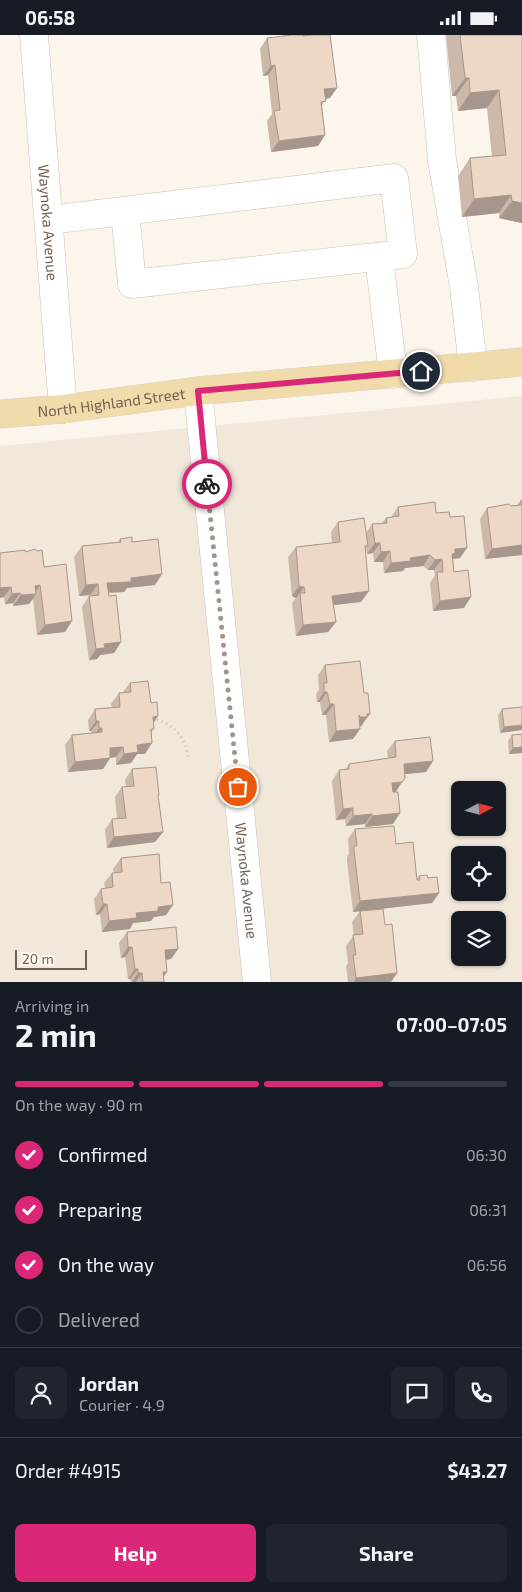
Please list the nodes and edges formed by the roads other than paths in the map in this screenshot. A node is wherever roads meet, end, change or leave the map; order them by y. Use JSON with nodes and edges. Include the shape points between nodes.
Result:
{"nodes":[{"id":1,"x":34,"y":35,"type":"edge"},
{"id":2,"x":431,"y":35,"type":"edge"},
{"id":3,"x":125,"y":211,"type":"junction"},
{"id":4,"x":49,"y":219,"type":"junction"},
{"id":5,"x":379,"y":257,"type":"junction"},
{"id":6,"x":522,"y":362,"type":"edge"},
{"id":7,"x":473,"y":367,"type":"junction"},
{"id":8,"x":392,"y":374,"type":"junction"},
{"id":9,"x":198,"y":391,"type":"junction"},
{"id":10,"x":63,"y":409,"type":"junction"},
{"id":11,"x":0,"y":414,"type":"edge"},
{"id":12,"x":257,"y":982,"type":"edge"}],
"edges":[{"from":1,"to":4,"type":"street","name":"Waynoka Avenue"},
{"from":2,"to":7,"type":"street","via":[[442,160],[464,287]]},
{"from":3,"to":4,"type":"street"},
{"from":3,"to":5,"type":"street","via":[[132,284]]},
{"from":3,"to":5,"type":"street","via":[[394,179],[403,254]]},
{"from":4,"to":10,"type":"street","name":"Waynoka Avenue"},
{"from":5,"to":8,"type":"street"},
{"from":6,"to":7,"type":"main road","name":"North Highland Street"},
{"from":7,"to":8,"type":"main road","name":"North Highland Street"},
{"from":8,"to":9,"type":"main road","name":"North Highland Street"},
{"from":9,"to":10,"type":"main road","name":"North Highland Street"},
{"from":9,"to":12,"type":"street","name":"Waynoka Avenue"},
{"from":10,"to":11,"type":"main road","name":"North Highland Street"}]}
